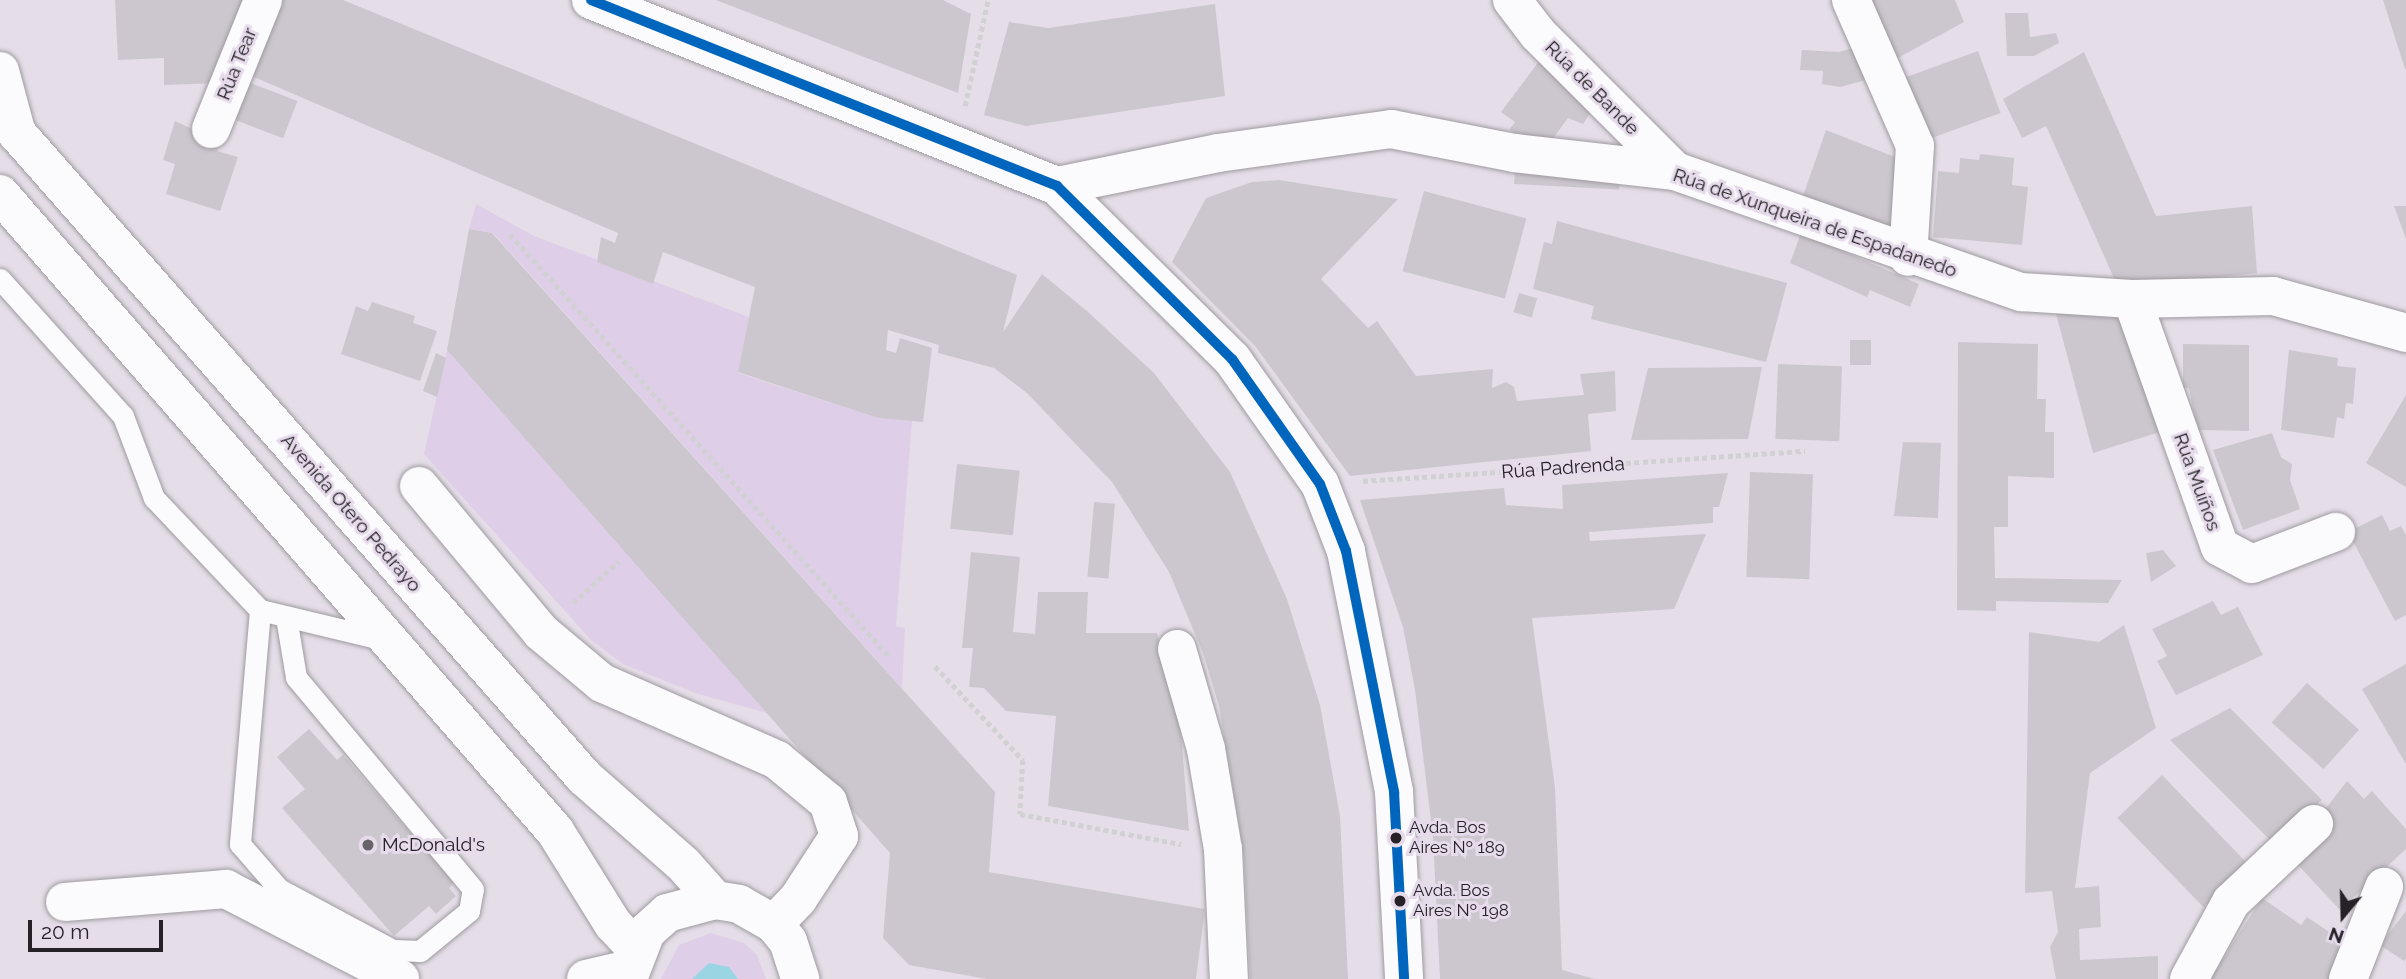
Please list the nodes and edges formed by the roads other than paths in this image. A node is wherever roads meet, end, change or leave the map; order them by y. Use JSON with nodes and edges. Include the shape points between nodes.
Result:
{"nodes":[{"id":1,"x":263,"y":0,"type":"edge"},
{"id":2,"x":592,"y":0,"type":"edge"},
{"id":3,"x":1513,"y":0,"type":"edge"},
{"id":4,"x":1851,"y":0,"type":"edge"},
{"id":5,"x":0,"y":71,"type":"edge"},
{"id":6,"x":9,"y":124,"type":"edge"},
{"id":7,"x":211,"y":129,"type":"dead end"},
{"id":8,"x":1675,"y":172,"type":"junction"},
{"id":9,"x":1057,"y":186,"type":"junction"},
{"id":10,"x":0,"y":194,"type":"edge"},
{"id":11,"x":1908,"y":257,"type":"junction"},
{"id":12,"x":0,"y":279,"type":"edge"},
{"id":13,"x":2132,"y":299,"type":"junction"},
{"id":14,"x":2406,"y":333,"type":"edge"},
{"id":15,"x":419,"y":486,"type":"dead end"},
{"id":16,"x":2336,"y":532,"type":"dead end"},
{"id":17,"x":260,"y":610,"type":"junction"},
{"id":18,"x":286,"y":617,"type":"junction"},
{"id":19,"x":389,"y":641,"type":"junction"},
{"id":20,"x":1177,"y":649,"type":"dead end"},
{"id":21,"x":2314,"y":824,"type":"dead end"},
{"id":22,"x":2384,"y":887,"type":"dead end"},
{"id":23,"x":715,"y":900,"type":"junction"},
{"id":24,"x":65,"y":902,"type":"dead end"},
{"id":25,"x":774,"y":924,"type":"junction"},
{"id":26,"x":631,"y":966,"type":"edge"},
{"id":27,"x":400,"y":979,"type":"edge"},
{"id":28,"x":586,"y":979,"type":"edge"},
{"id":29,"x":800,"y":979,"type":"edge"},
{"id":30,"x":1229,"y":979,"type":"edge"},
{"id":31,"x":1404,"y":979,"type":"edge"},
{"id":32,"x":2189,"y":979,"type":"edge"},
{"id":33,"x":2348,"y":979,"type":"edge"}],
"edges":[{"from":1,"to":7,"type":"street","name":"Rúa Tear"},
{"from":2,"to":9,"type":"street"},
{"from":3,"to":8,"type":"street","name":"Rúa de Bande","via":[[1538,34]]},
{"from":4,"to":11,"type":"street","via":[[1915,146]]},
{"from":5,"to":6,"type":"street"},
{"from":6,"to":23,"type":"street","name":"Avenida Otero Pedrayo","via":[[584,777],[684,865]]},
{"from":8,"to":9,"type":"street","name":"Rúa de Xunqueira de Espadanedo","via":[[1365,129]]},
{"from":8,"to":11,"type":"street","name":"Rúa de Xunqueira de Espadanedo"},
{"from":9,"to":31,"type":"street","via":[[1231,359],[1320,484],[1346,551],[1394,792]]},
{"from":10,"to":19,"type":"street"},
{"from":11,"to":13,"type":"street","name":"Rúa de Xunqueira de Espadanedo","via":[[2021,292]]},
{"from":12,"to":17,"type":"lane","via":[[123,416],[154,498]]},
{"from":13,"to":14,"type":"street","name":"Rúa de Xunqueira de Espadanedo","via":[[2273,296]]},
{"from":13,"to":16,"type":"street","name":"Rúa Muíños","via":[[2220,547],[2252,564]]},
{"from":15,"to":25,"type":"street","via":[[541,632],[602,684],[777,760],[828,802],[839,836],[798,899]]},
{"from":17,"to":18,"type":"lane"},
{"from":17,"to":18,"type":"lane","via":[[240,844],[279,889],[393,950],[420,951],[469,911],[473,889],[296,677]]},
{"from":18,"to":19,"type":"lane"},
{"from":19,"to":26,"type":"street","via":[[555,831],[613,924]]},
{"from":20,"to":30,"type":"street","via":[[1206,749],[1223,852]]},
{"from":21,"to":32,"type":"street","via":[[2231,902]]},
{"from":22,"to":33,"type":"street"},
{"from":23,"to":25,"type":"street","via":[[739,904]]},
{"from":23,"to":26,"type":"street","via":[[667,913]]},
{"from":24,"to":27,"type":"street","via":[[226,889]]},
{"from":25,"to":29,"type":"street","via":[[788,941]]},
{"from":26,"to":28,"type":"street"}]}
